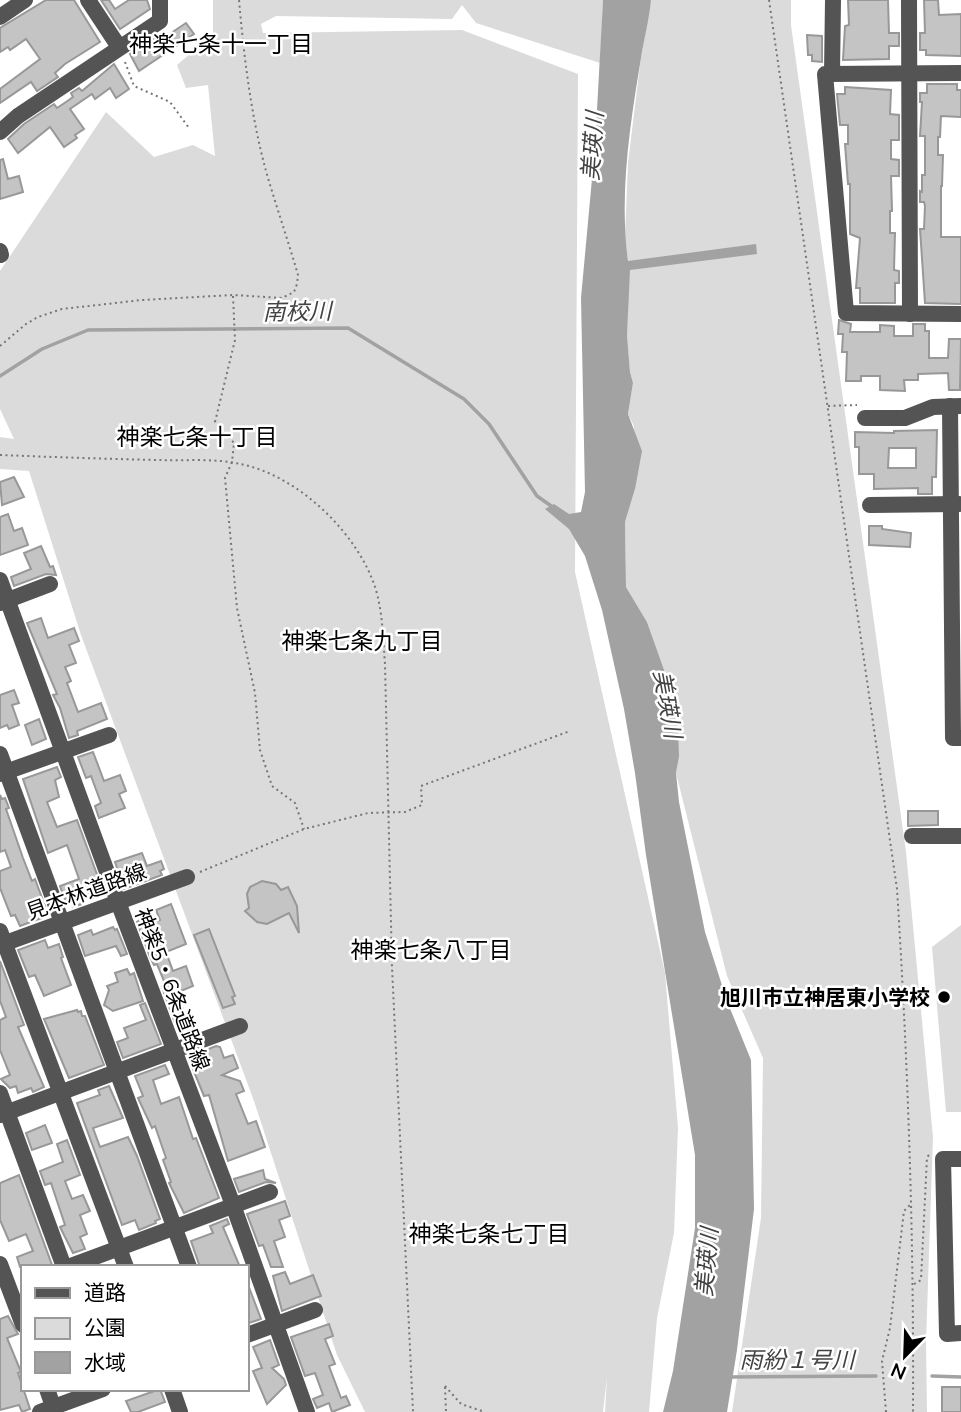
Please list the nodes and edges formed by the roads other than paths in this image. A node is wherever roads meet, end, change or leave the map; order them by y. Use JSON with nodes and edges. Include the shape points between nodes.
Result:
{"nodes":[{"id":1,"x":25,"y":0,"type":"edge"},
{"id":2,"x":88,"y":0,"type":"edge"},
{"id":3,"x":160,"y":0,"type":"edge"},
{"id":4,"x":833,"y":0,"type":"edge"},
{"id":5,"x":909,"y":0,"type":"edge"},
{"id":6,"x":0,"y":17,"type":"edge"},
{"id":7,"x":119,"y":47,"type":"junction"},
{"id":8,"x":910,"y":73,"type":"junction"},
{"id":9,"x":961,"y":73,"type":"edge"},
{"id":10,"x":832,"y":74,"type":"junction"},
{"id":11,"x":0,"y":132,"type":"edge"},
{"id":12,"x":910,"y":313,"type":"junction"},
{"id":13,"x":961,"y":314,"type":"edge"},
{"id":14,"x":955,"y":406,"type":"edge"},
{"id":15,"x":865,"y":418,"type":"dead end"},
{"id":16,"x":956,"y":504,"type":"edge"},
{"id":17,"x":870,"y":505,"type":"dead end"},
{"id":18,"x":0,"y":580,"type":"edge"},
{"id":19,"x":50,"y":584,"type":"dead end"},
{"id":20,"x":956,"y":588,"type":"edge"},
{"id":21,"x":4,"y":601,"type":"edge"},
{"id":22,"x":956,"y":666,"type":"edge"},
{"id":23,"x":109,"y":735,"type":"dead end"},
{"id":24,"x":961,"y":738,"type":"edge"},
{"id":25,"x":63,"y":752,"type":"junction"},
{"id":26,"x":0,"y":754,"type":"edge"},
{"id":27,"x":3,"y":772,"type":"edge"},
{"id":28,"x":912,"y":836,"type":"dead end"},
{"id":29,"x":961,"y":836,"type":"edge"},
{"id":30,"x":187,"y":877,"type":"road end"},
{"id":31,"x":118,"y":902,"type":"junction"},
{"id":32,"x":62,"y":922,"type":"junction"},
{"id":33,"x":1,"y":940,"type":"edge"},
{"id":34,"x":240,"y":1026,"type":"dead end"},
{"id":35,"x":173,"y":1051,"type":"junction"},
{"id":36,"x":117,"y":1072,"type":"junction"},
{"id":37,"x":0,"y":1093,"type":"edge"},
{"id":38,"x":60,"y":1093,"type":"junction"},
{"id":39,"x":4,"y":1114,"type":"edge"},
{"id":40,"x":961,"y":1158,"type":"edge"},
{"id":41,"x":270,"y":1192,"type":"dead end"},
{"id":42,"x":233,"y":1205,"type":"junction"},
{"id":43,"x":174,"y":1226,"type":"junction"},
{"id":44,"x":944,"y":1246,"type":"junction"},
{"id":45,"x":961,"y":1246,"type":"edge"},
{"id":46,"x":118,"y":1247,"type":"junction"},
{"id":47,"x":0,"y":1264,"type":"edge"},
{"id":48,"x":65,"y":1265,"type":"edge"},
{"id":49,"x":71,"y":1265,"type":"edge"},
{"id":50,"x":125,"y":1265,"type":"edge"},
{"id":51,"x":188,"y":1265,"type":"edge"},
{"id":52,"x":16,"y":1286,"type":"edge"},
{"id":53,"x":315,"y":1310,"type":"dead end"},
{"id":54,"x":21,"y":1314,"type":"edge"},
{"id":55,"x":276,"y":1324,"type":"junction"},
{"id":56,"x":961,"y":1334,"type":"edge"},
{"id":57,"x":248,"y":1335,"type":"edge"},
{"id":58,"x":47,"y":1391,"type":"edge"},
{"id":59,"x":98,"y":1391,"type":"edge"},
{"id":60,"x":173,"y":1391,"type":"edge"},
{"id":61,"x":50,"y":1410,"type":"edge"},
{"id":62,"x":180,"y":1412,"type":"edge"},
{"id":63,"x":307,"y":1412,"type":"edge"}],
"edges":[{"from":1,"to":6,"type":"street"},
{"from":2,"to":7,"type":"street"},
{"from":3,"to":7,"type":"street","via":[[160,22]]},
{"from":4,"to":10,"type":"street"},
{"from":5,"to":8,"type":"street"},
{"from":7,"to":11,"type":"street"},
{"from":8,"to":9,"type":"street"},
{"from":8,"to":10,"type":"street"},
{"from":8,"to":12,"type":"street"},
{"from":10,"to":12,"type":"street","via":[[825,74],[846,313]]},
{"from":12,"to":13,"type":"street"},
{"from":14,"to":15,"type":"street","via":[[933,407],[905,418]]},
{"from":14,"to":16,"type":"street"},
{"from":16,"to":17,"type":"street"},
{"from":16,"to":20,"type":"street"},
{"from":18,"to":21,"type":"street","name":"神楽5・6条道路線"},
{"from":19,"to":21,"type":"street"},
{"from":20,"to":22,"type":"street"},
{"from":21,"to":25,"type":"street","name":"神楽5・6条道路線"},
{"from":22,"to":24,"type":"street","via":[[953,738]]},
{"from":23,"to":25,"type":"street"},
{"from":25,"to":27,"type":"street"},
{"from":25,"to":31,"type":"street","name":"神楽5・6条道路線"},
{"from":26,"to":27,"type":"street"},
{"from":27,"to":32,"type":"street"},
{"from":28,"to":29,"type":"street"},
{"from":30,"to":31,"type":"street","name":"見本林道路線"},
{"from":31,"to":32,"type":"street","name":"見本林道路線"},
{"from":31,"to":35,"type":"street","name":"神楽5・6条道路線"},
{"from":32,"to":33,"type":"street","name":"見本林道路線"},
{"from":32,"to":36,"type":"street"},
{"from":33,"to":38,"type":"street"},
{"from":34,"to":35,"type":"street"},
{"from":35,"to":36,"type":"street"},
{"from":35,"to":42,"type":"street","name":"神楽5・6条道路線"},
{"from":36,"to":38,"type":"street"},
{"from":36,"to":43,"type":"street"},
{"from":37,"to":39,"type":"street"},
{"from":38,"to":39,"type":"street"},
{"from":38,"to":46,"type":"street"},
{"from":39,"to":48,"type":"street"},
{"from":40,"to":44,"type":"street","via":[[943,1159]]},
{"from":41,"to":42,"type":"street"},
{"from":42,"to":43,"type":"street"},
{"from":42,"to":55,"type":"street","name":"神楽5・6条道路線"},
{"from":43,"to":46,"type":"street"},
{"from":43,"to":51,"type":"street"},
{"from":44,"to":45,"type":"street"},
{"from":44,"to":56,"type":"street","via":[[947,1334]]},
{"from":46,"to":49,"type":"street"},
{"from":46,"to":50,"type":"street"},
{"from":47,"to":52,"type":"street"},
{"from":52,"to":54,"type":"street"},
{"from":53,"to":55,"type":"street"},
{"from":55,"to":57,"type":"street"},
{"from":55,"to":63,"type":"street","name":"神楽5・6条道路線"},
{"from":58,"to":61,"type":"street"},
{"from":59,"to":61,"type":"street"},
{"from":60,"to":62,"type":"street"}]}
